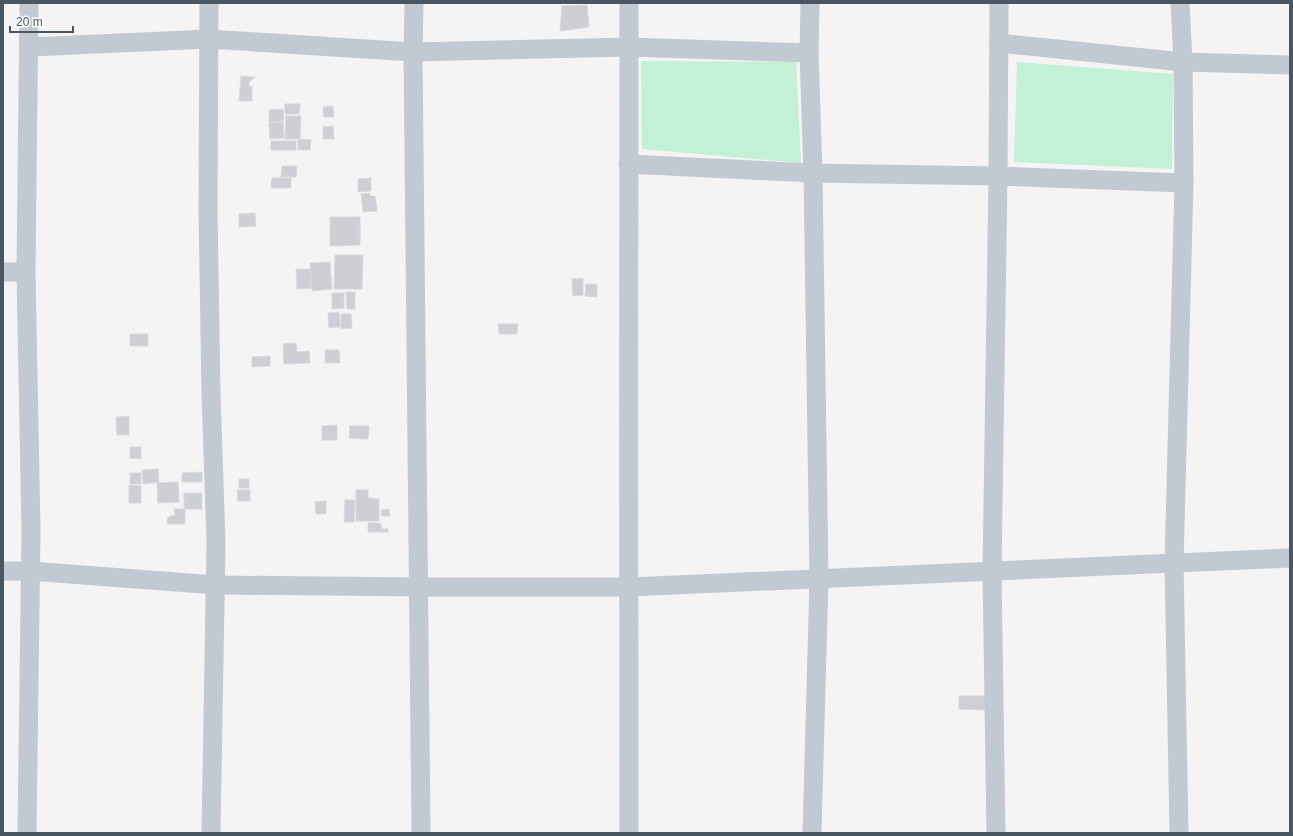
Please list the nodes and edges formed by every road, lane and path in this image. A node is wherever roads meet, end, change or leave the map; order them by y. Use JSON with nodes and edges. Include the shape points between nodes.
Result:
{"nodes":[{"id":1,"x":29,"y":3,"type":"edge"},
{"id":2,"x":209,"y":3,"type":"edge"},
{"id":3,"x":414,"y":3,"type":"edge"},
{"id":4,"x":629,"y":3,"type":"edge"},
{"id":5,"x":810,"y":3,"type":"edge"},
{"id":6,"x":999,"y":3,"type":"edge"},
{"id":7,"x":1180,"y":3,"type":"edge"},
{"id":8,"x":209,"y":39,"type":"junction"},
{"id":9,"x":999,"y":43,"type":"junction"},
{"id":10,"x":30,"y":47,"type":"junction"},
{"id":11,"x":628,"y":47,"type":"junction"},
{"id":12,"x":413,"y":52,"type":"junction"},
{"id":13,"x":809,"y":53,"type":"junction"},
{"id":14,"x":1183,"y":62,"type":"junction"},
{"id":15,"x":1290,"y":64,"type":"edge"},
{"id":16,"x":628,"y":164,"type":"junction"},
{"id":17,"x":813,"y":173,"type":"junction"},
{"id":18,"x":998,"y":176,"type":"junction"},
{"id":19,"x":1184,"y":183,"type":"junction"},
{"id":20,"x":3,"y":272,"type":"edge"},
{"id":21,"x":26,"y":272,"type":"junction"},
{"id":22,"x":1290,"y":558,"type":"edge"},
{"id":23,"x":1174,"y":563,"type":"junction"},
{"id":24,"x":3,"y":571,"type":"edge"},
{"id":25,"x":30,"y":571,"type":"junction"},
{"id":26,"x":992,"y":572,"type":"junction"},
{"id":27,"x":819,"y":579,"type":"junction"},
{"id":28,"x":216,"y":585,"type":"junction"},
{"id":29,"x":419,"y":587,"type":"junction"},
{"id":30,"x":630,"y":587,"type":"junction"},
{"id":31,"x":27,"y":833,"type":"edge"},
{"id":32,"x":211,"y":833,"type":"edge"},
{"id":33,"x":421,"y":833,"type":"edge"},
{"id":34,"x":629,"y":833,"type":"edge"},
{"id":35,"x":812,"y":833,"type":"edge"},
{"id":36,"x":996,"y":833,"type":"edge"},
{"id":37,"x":1179,"y":833,"type":"edge"}],
"edges":[{"from":1,"to":10,"type":"street"},
{"from":2,"to":8,"type":"street"},
{"from":3,"to":12,"type":"street"},
{"from":4,"to":11,"type":"street"},
{"from":5,"to":13,"type":"street"},
{"from":6,"to":9,"type":"street"},
{"from":7,"to":14,"type":"street"},
{"from":8,"to":10,"type":"street"},
{"from":8,"to":12,"type":"street"},
{"from":8,"to":28,"type":"street","via":[[208,210]]},
{"from":9,"to":14,"type":"street"},
{"from":9,"to":18,"type":"street"},
{"from":10,"to":21,"type":"street"},
{"from":11,"to":12,"type":"street"},
{"from":11,"to":13,"type":"street"},
{"from":11,"to":16,"type":"street"},
{"from":12,"to":29,"type":"street"},
{"from":13,"to":17,"type":"street"},
{"from":14,"to":15,"type":"street"},
{"from":14,"to":19,"type":"street"},
{"from":16,"to":17,"type":"street"},
{"from":16,"to":30,"type":"street"},
{"from":17,"to":18,"type":"street"},
{"from":17,"to":27,"type":"street"},
{"from":18,"to":19,"type":"street"},
{"from":18,"to":26,"type":"street"},
{"from":19,"to":23,"type":"street"},
{"from":20,"to":21,"type":"street"},
{"from":21,"to":25,"type":"street"},
{"from":22,"to":23,"type":"street"},
{"from":23,"to":26,"type":"street"},
{"from":23,"to":37,"type":"street"},
{"from":24,"to":25,"type":"street"},
{"from":25,"to":28,"type":"street"},
{"from":25,"to":31,"type":"street"},
{"from":26,"to":27,"type":"street"},
{"from":26,"to":36,"type":"street"},
{"from":27,"to":30,"type":"street"},
{"from":27,"to":35,"type":"street"},
{"from":28,"to":29,"type":"street"},
{"from":28,"to":32,"type":"street"},
{"from":29,"to":30,"type":"street"},
{"from":29,"to":33,"type":"street"},
{"from":30,"to":34,"type":"street"}]}
